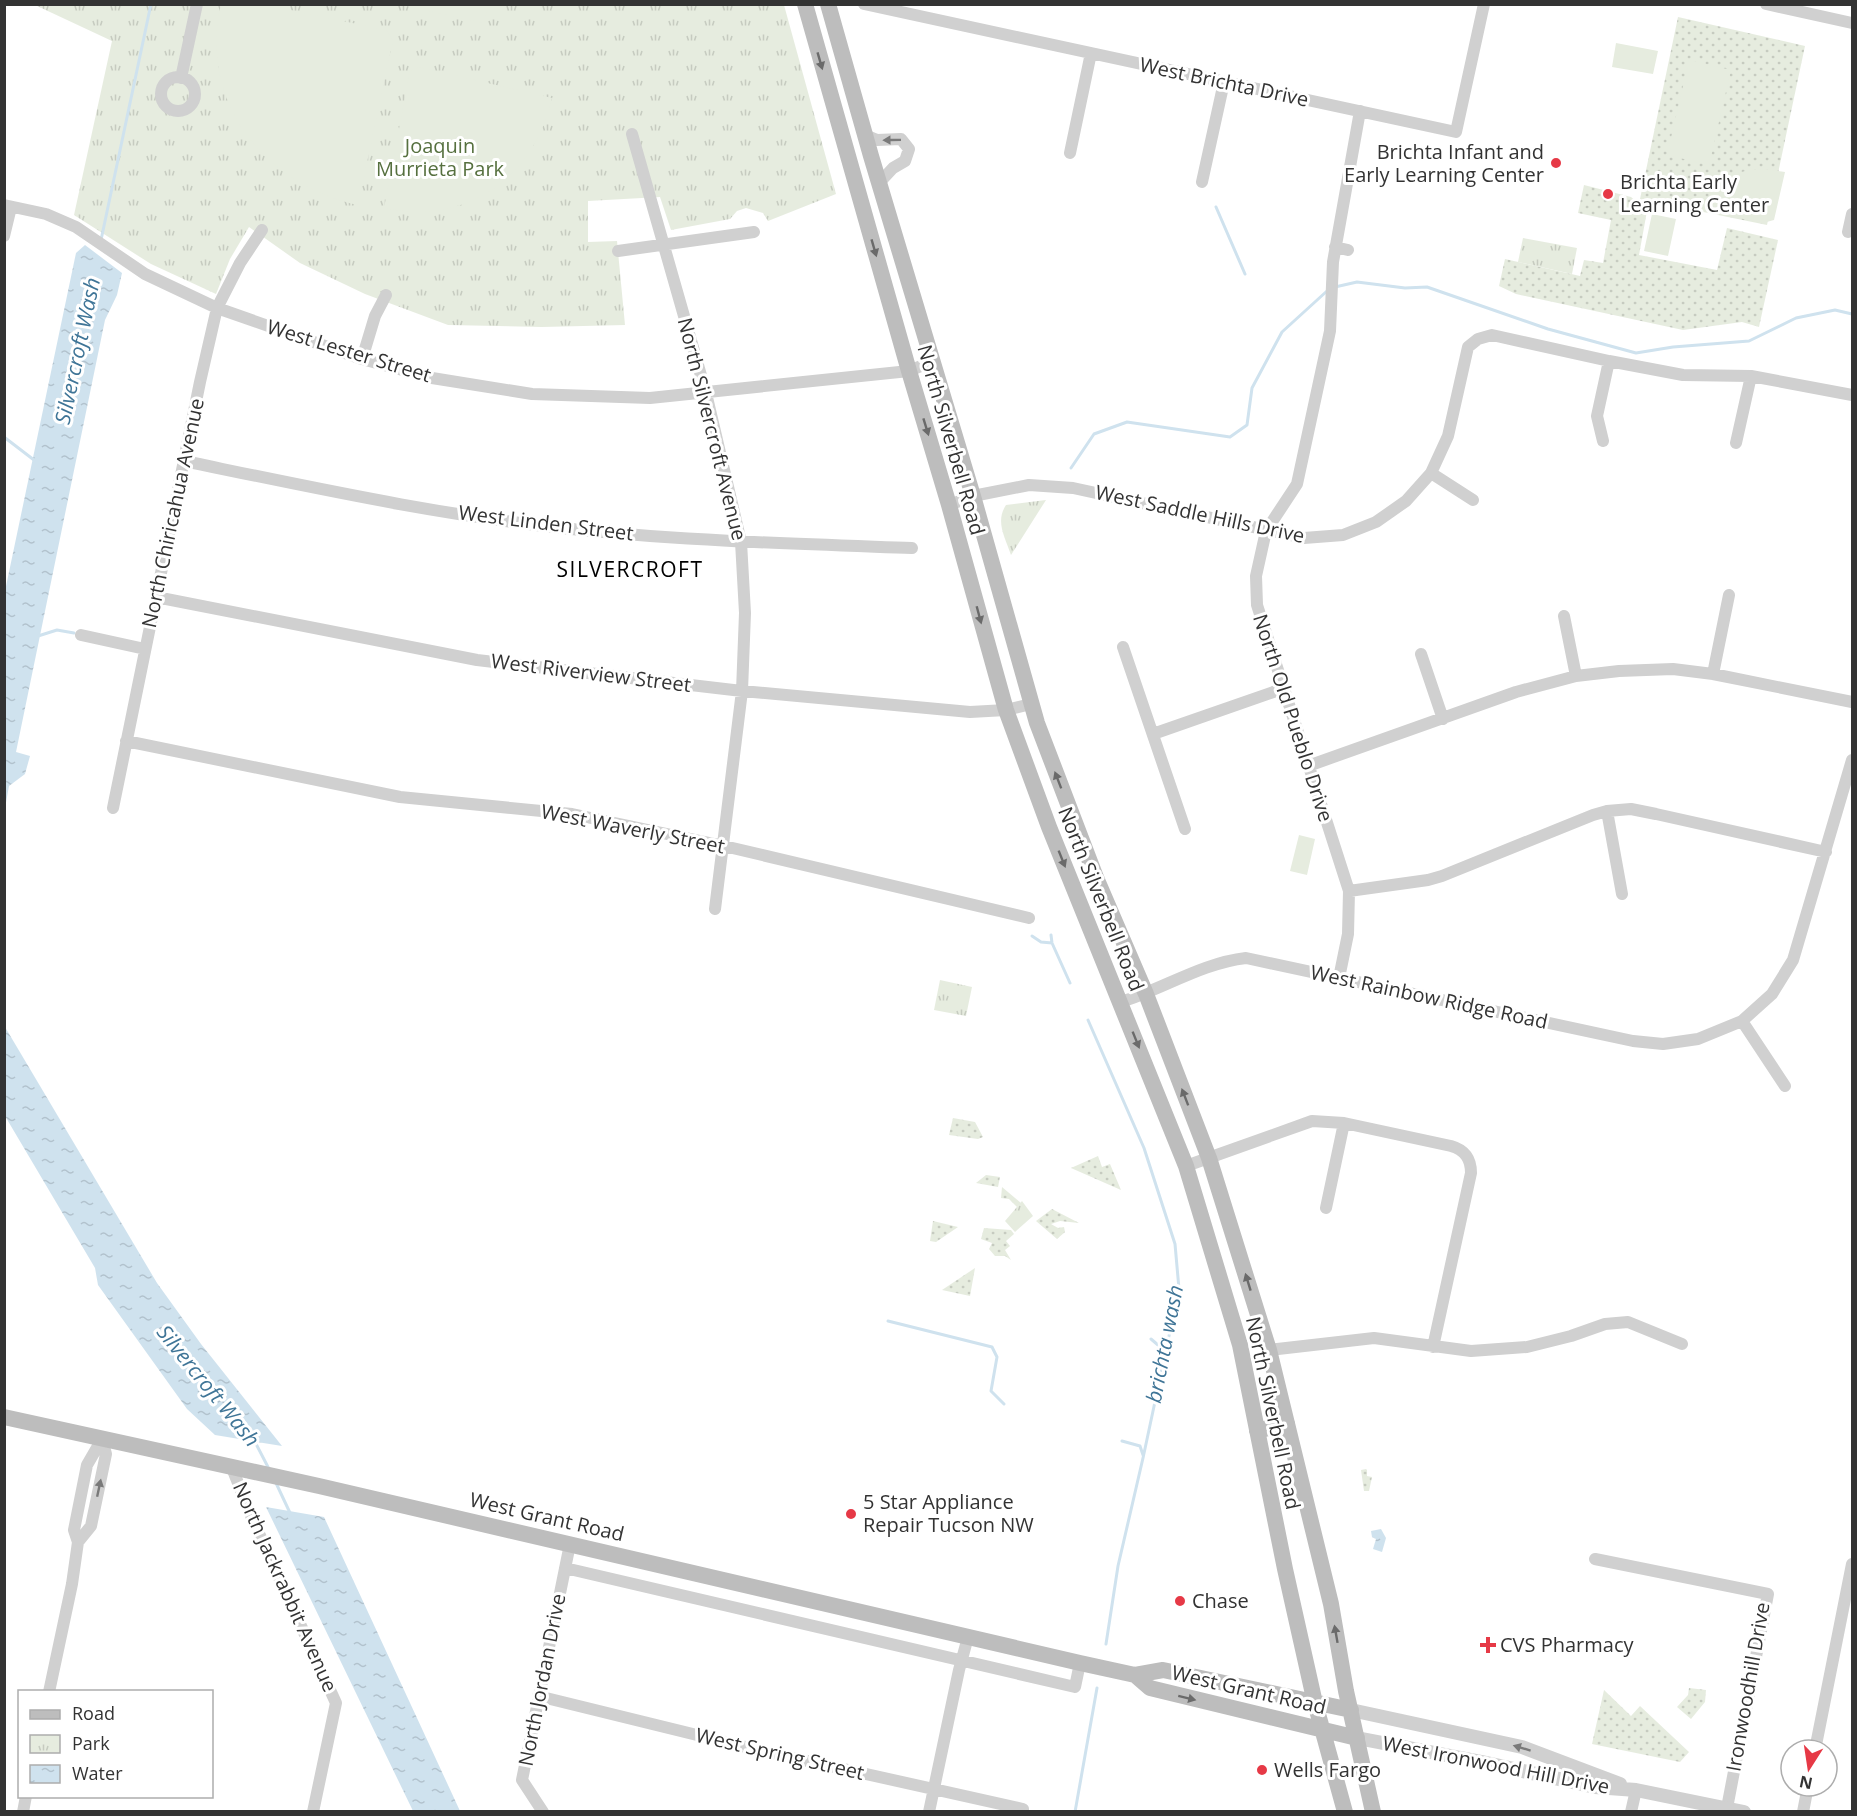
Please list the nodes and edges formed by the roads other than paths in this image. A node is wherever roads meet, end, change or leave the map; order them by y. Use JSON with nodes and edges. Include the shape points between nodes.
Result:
{"nodes":[{"id":1,"x":197,"y":4,"type":"edge"},
{"id":2,"x":805,"y":4,"type":"edge"},
{"id":3,"x":828,"y":4,"type":"edge"},
{"id":4,"x":864,"y":4,"type":"edge"},
{"id":5,"x":1484,"y":4,"type":"edge"},
{"id":6,"x":1766,"y":4,"type":"edge"},
{"id":7,"x":1852,"y":23,"type":"edge"},
{"id":8,"x":1091,"y":53,"type":"junction"},
{"id":9,"x":181,"y":78,"type":"dead end"},
{"id":10,"x":1224,"y":82,"type":"junction"},
{"id":11,"x":1360,"y":111,"type":"junction"},
{"id":12,"x":632,"y":134,"type":"dead end"},
{"id":13,"x":866,"y":135,"type":"junction"},
{"id":14,"x":1070,"y":153,"type":"dead end"},
{"id":15,"x":1202,"y":182,"type":"dead end"},
{"id":16,"x":879,"y":183,"type":"junction"},
{"id":17,"x":8,"y":206,"type":"edge"},
{"id":18,"x":1852,"y":214,"type":"edge"},
{"id":19,"x":262,"y":230,"type":"dead end"},
{"id":20,"x":754,"y":232,"type":"dead end"},
{"id":21,"x":1848,"y":232,"type":"dead end"},
{"id":22,"x":4,"y":236,"type":"edge"},
{"id":23,"x":664,"y":245,"type":"junction"},
{"id":24,"x":1335,"y":247,"type":"junction"},
{"id":25,"x":1348,"y":250,"type":"dead end"},
{"id":26,"x":618,"y":251,"type":"dead end"},
{"id":27,"x":386,"y":295,"type":"dead end"},
{"id":28,"x":217,"y":308,"type":"junction"},
{"id":29,"x":362,"y":358,"type":"junction"},
{"id":30,"x":933,"y":361,"type":"junction"},
{"id":31,"x":1610,"y":361,"type":"junction"},
{"id":32,"x":909,"y":371,"type":"junction"},
{"id":33,"x":1751,"y":376,"type":"junction"},
{"id":34,"x":706,"y":393,"type":"junction"},
{"id":35,"x":1852,"y":395,"type":"edge"},
{"id":36,"x":1604,"y":441,"type":"dead end"},
{"id":37,"x":1736,"y":443,"type":"dead end"},
{"id":38,"x":184,"y":461,"type":"junction"},
{"id":39,"x":1431,"y":473,"type":"junction"},
{"id":40,"x":973,"y":496,"type":"junction"},
{"id":41,"x":1473,"y":500,"type":"dead end"},
{"id":42,"x":949,"y":505,"type":"junction"},
{"id":43,"x":1266,"y":531,"type":"junction"},
{"id":44,"x":741,"y":542,"type":"junction"},
{"id":45,"x":912,"y":548,"type":"dead end"},
{"id":46,"x":1729,"y":595,"type":"dead end"},
{"id":47,"x":156,"y":597,"type":"junction"},
{"id":48,"x":1564,"y":616,"type":"dead end"},
{"id":49,"x":81,"y":635,"type":"dead end"},
{"id":50,"x":1123,"y":647,"type":"dead end"},
{"id":51,"x":145,"y":649,"type":"junction"},
{"id":52,"x":1421,"y":654,"type":"dead end"},
{"id":53,"x":1713,"y":674,"type":"junction"},
{"id":54,"x":1576,"y":676,"type":"junction"},
{"id":55,"x":1282,"y":689,"type":"junction"},
{"id":56,"x":742,"y":691,"type":"junction"},
{"id":57,"x":1852,"y":702,"type":"edge"},
{"id":58,"x":1031,"y":704,"type":"junction"},
{"id":59,"x":1006,"y":710,"type":"junction"},
{"id":60,"x":1443,"y":719,"type":"junction"},
{"id":61,"x":1153,"y":734,"type":"junction"},
{"id":62,"x":126,"y":741,"type":"junction"},
{"id":63,"x":1852,"y":760,"type":"edge"},
{"id":64,"x":1308,"y":766,"type":"junction"},
{"id":65,"x":113,"y":808,"type":"dead end"},
{"id":66,"x":1607,"y":811,"type":"junction"},
{"id":67,"x":1185,"y":829,"type":"dead end"},
{"id":68,"x":724,"y":846,"type":"junction"},
{"id":69,"x":1826,"y":852,"type":"junction"},
{"id":70,"x":1348,"y":891,"type":"junction"},
{"id":71,"x":1622,"y":894,"type":"dead end"},
{"id":72,"x":715,"y":909,"type":"dead end"},
{"id":73,"x":1029,"y":918,"type":"dead end"},
{"id":74,"x":1339,"y":978,"type":"junction"},
{"id":75,"x":1146,"y":994,"type":"junction"},
{"id":76,"x":1121,"y":1002,"type":"junction"},
{"id":77,"x":1742,"y":1021,"type":"junction"},
{"id":78,"x":1785,"y":1086,"type":"dead end"},
{"id":79,"x":1344,"y":1124,"type":"junction"},
{"id":80,"x":1209,"y":1158,"type":"junction"},
{"id":81,"x":1186,"y":1166,"type":"junction"},
{"id":82,"x":1326,"y":1208,"type":"dead end"},
{"id":83,"x":1683,"y":1344,"type":"dead end"},
{"id":84,"x":1433,"y":1347,"type":"junction"},
{"id":85,"x":1269,"y":1350,"type":"junction"},
{"id":86,"x":4,"y":1417,"type":"edge"},
{"id":87,"x":1287,"y":1423,"type":"junction"},
{"id":88,"x":1257,"y":1431,"type":"junction"},
{"id":89,"x":102,"y":1438,"type":"junction"},
{"id":90,"x":236,"y":1469,"type":"junction"},
{"id":91,"x":570,"y":1544,"type":"junction"},
{"id":92,"x":1595,"y":1559,"type":"dead end"},
{"id":93,"x":1852,"y":1564,"type":"edge"},
{"id":94,"x":565,"y":1568,"type":"junction"},
{"id":95,"x":968,"y":1637,"type":"junction"},
{"id":96,"x":962,"y":1660,"type":"junction"},
{"id":97,"x":1080,"y":1663,"type":"junction"},
{"id":98,"x":1136,"y":1675,"type":"junction"},
{"id":99,"x":49,"y":1690,"type":"edge"},
{"id":100,"x":538,"y":1696,"type":"junction"},
{"id":101,"x":1315,"y":1703,"type":"junction"},
{"id":102,"x":1351,"y":1710,"type":"junction"},
{"id":103,"x":1323,"y":1729,"type":"junction"},
{"id":104,"x":1357,"y":1738,"type":"junction"},
{"id":105,"x":1817,"y":1738,"type":"edge"},
{"id":106,"x":934,"y":1790,"type":"junction"},
{"id":107,"x":1636,"y":1790,"type":"junction"},
{"id":108,"x":1727,"y":1808,"type":"junction"},
{"id":109,"x":1023,"y":1809,"type":"dead end"},
{"id":110,"x":313,"y":1812,"type":"edge"},
{"id":111,"x":543,"y":1812,"type":"edge"},
{"id":112,"x":929,"y":1812,"type":"edge"},
{"id":113,"x":1345,"y":1812,"type":"edge"},
{"id":114,"x":1373,"y":1812,"type":"edge"},
{"id":115,"x":1631,"y":1812,"type":"edge"},
{"id":116,"x":1744,"y":1812,"type":"edge"}],
"edges":[{"from":1,"to":9,"type":"street"},
{"from":2,"to":32,"type":"main road","name":"North Silverbell Road","one_way":true},
{"from":3,"to":13,"type":"main road","name":"North Silverbell Road"},
{"from":4,"to":8,"type":"street","name":"West Brichta Drive"},
{"from":5,"to":11,"type":"street","name":"West Brichta Drive","via":[[1456,132]]},
{"from":6,"to":7,"type":"street"},
{"from":8,"to":10,"type":"street","name":"West Brichta Drive"},
{"from":8,"to":14,"type":"street"},
{"from":10,"to":11,"type":"street","name":"West Brichta Drive"},
{"from":10,"to":15,"type":"street"},
{"from":11,"to":24,"type":"street","name":"North Old Pueblo Drive"},
{"from":12,"to":23,"type":"street","name":"North Silvercroft Avenue"},
{"from":13,"to":16,"type":"main road","name":"North Silverbell Road"},
{"from":16,"to":13,"type":"street","one_way":true,"via":[[906,161],[909,149],[901,139],[877,140]]},
{"from":16,"to":30,"type":"main road","name":"North Silverbell Road"},
{"from":17,"to":22,"type":"street"},
{"from":17,"to":28,"type":"street","name":"West Lester Street","via":[[46,214],[76,227],[145,274]]},
{"from":18,"to":21,"type":"street"},
{"from":19,"to":28,"type":"street","name":"North Chiricahua Avenue"},
{"from":20,"to":23,"type":"street"},
{"from":23,"to":26,"type":"street"},
{"from":23,"to":34,"type":"street","name":"North Silvercroft Avenue"},
{"from":24,"to":25,"type":"street"},
{"from":24,"to":43,"type":"street","name":"North Old Pueblo Drive","via":[[1330,330],[1298,484]]},
{"from":27,"to":29,"type":"street"},
{"from":28,"to":29,"type":"street","name":"West Lester Street"},
{"from":28,"to":38,"type":"street","name":"North Chiricahua Avenue"},
{"from":29,"to":34,"type":"street","name":"West Lester Street","via":[[432,378],[532,394],[650,398]]},
{"from":30,"to":32,"type":"street","name":"West Lester Street"},
{"from":30,"to":40,"type":"main road","name":"North Silverbell Road"},
{"from":31,"to":33,"type":"street","via":[[1683,375]]},
{"from":31,"to":36,"type":"street","via":[[1597,416]]},
{"from":31,"to":39,"type":"street","name":"West Saddle Hills Drive","via":[[1492,335],[1478,339],[1468,347],[1449,436]]},
{"from":32,"to":34,"type":"street","name":"West Lester Street"},
{"from":32,"to":42,"type":"main road","name":"North Silverbell Road","one_way":true},
{"from":33,"to":35,"type":"street"},
{"from":33,"to":37,"type":"street"},
{"from":34,"to":44,"type":"street","name":"North Silvercroft Avenue"},
{"from":38,"to":44,"type":"street","name":"West Linden Street","via":[[399,505],[580,530]]},
{"from":38,"to":47,"type":"street","name":"North Chiricahua Avenue"},
{"from":39,"to":41,"type":"street"},
{"from":39,"to":43,"type":"street","name":"West Saddle Hills Drive","via":[[1406,501],[1376,522],[1342,535],[1304,538]]},
{"from":40,"to":42,"type":"street","name":"West Saddle Hills Drive"},
{"from":40,"to":43,"type":"street","name":"West Saddle Hills Drive","via":[[1029,485],[1073,488]]},
{"from":40,"to":58,"type":"main road","name":"North Silverbell Road"},
{"from":42,"to":59,"type":"main road","name":"North Silverbell Road","one_way":true},
{"from":43,"to":55,"type":"street","name":"North Old Pueblo Drive","via":[[1256,576],[1257,606]]},
{"from":44,"to":45,"type":"street","name":"West Linden Street"},
{"from":44,"to":56,"type":"street","name":"North Silvercroft Avenue","via":[[745,613]]},
{"from":46,"to":53,"type":"street"},
{"from":47,"to":51,"type":"street","name":"North Chiricahua Avenue"},
{"from":47,"to":56,"type":"street","name":"West Riverview Street","via":[[477,660]]},
{"from":48,"to":54,"type":"street"},
{"from":49,"to":51,"type":"street"},
{"from":50,"to":61,"type":"street"},
{"from":51,"to":62,"type":"street","name":"North Chiricahua Avenue"},
{"from":52,"to":60,"type":"street"},
{"from":53,"to":54,"type":"street","via":[[1673,669]]},
{"from":53,"to":57,"type":"street"},
{"from":54,"to":60,"type":"street","via":[[1516,692]]},
{"from":55,"to":61,"type":"street"},
{"from":55,"to":64,"type":"street","name":"North Old Pueblo Drive"},
{"from":56,"to":59,"type":"street","name":"West Riverview Street","via":[[970,712]]},
{"from":56,"to":68,"type":"street","name":"North Silvercroft Avenue"},
{"from":58,"to":59,"type":"street","name":"West Riverview Street"},
{"from":75,"to":58,"type":"main road","name":"North Silverbell Road","one_way":true,"via":[[1097,880]]},
{"from":59,"to":76,"type":"main road","name":"North Silverbell Road","one_way":true},
{"from":60,"to":64,"type":"street"},
{"from":61,"to":67,"type":"street"},
{"from":62,"to":65,"type":"street","name":"North Chiricahua Avenue"},
{"from":62,"to":68,"type":"street","name":"West Waverly Street","via":[[400,797],[572,814]]},
{"from":63,"to":69,"type":"street","name":"West Rainbow Ridge Road"},
{"from":64,"to":70,"type":"street","name":"North Old Pueblo Drive"},
{"from":66,"to":69,"type":"street","via":[[1650,812]]},
{"from":66,"to":70,"type":"street","via":[[1442,876]]},
{"from":66,"to":71,"type":"street"},
{"from":68,"to":72,"type":"street","name":"North Silvercroft Avenue"},
{"from":68,"to":73,"type":"street","name":"West Waverly Street"},
{"from":69,"to":77,"type":"street","name":"West Rainbow Ridge Road","via":[[1793,960],[1772,994]]},
{"from":70,"to":74,"type":"street","name":"North Old Pueblo Drive","via":[[1348,934]]},
{"from":74,"to":75,"type":"street","name":"West Rainbow Ridge Road","via":[[1246,958],[1224,960]]},
{"from":74,"to":77,"type":"street","name":"West Rainbow Ridge Road","via":[[1633,1041],[1663,1044],[1698,1039]]},
{"from":75,"to":76,"type":"street","name":"West Rainbow Ridge Road"},
{"from":80,"to":75,"type":"main road","name":"North Silverbell Road","one_way":true},
{"from":76,"to":81,"type":"main road","name":"North Silverbell Road","one_way":true},
{"from":77,"to":78,"type":"street"},
{"from":79,"to":80,"type":"street","via":[[1312,1121]]},
{"from":79,"to":82,"type":"street"},
{"from":79,"to":84,"type":"street","via":[[1451,1146],[1471,1154],[1471,1173]]},
{"from":80,"to":81,"type":"street"},
{"from":85,"to":80,"type":"main road","name":"North Silverbell Road","one_way":true},
{"from":81,"to":88,"type":"main road","name":"North Silverbell Road","via":[[1243,1353]]},
{"from":83,"to":84,"type":"street","via":[[1628,1322],[1605,1324],[1527,1347],[1471,1351]]},
{"from":84,"to":85,"type":"street","via":[[1374,1338]]},
{"from":85,"to":87,"type":"main road","name":"North Silverbell Road"},
{"from":86,"to":89,"type":"main road","name":"West Grant Road"},
{"from":87,"to":88,"type":"main road"},
{"from":102,"to":87,"type":"main road","name":"North Silverbell Road","one_way":true},
{"from":88,"to":101,"type":"main road","name":"North Silverbell Road"},
{"from":89,"to":90,"type":"main road","name":"West Grant Road"},
{"from":89,"to":99,"type":"street","via":[[106,1454],[91,1526],[78,1542]]},
{"from":90,"to":91,"type":"main road","name":"West Grant Road"},
{"from":90,"to":110,"type":"street","name":"North Jackrabbit Avenue","via":[[257,1528],[336,1702]]},
{"from":91,"to":94,"type":"street","name":"North Jordan Drive"},
{"from":91,"to":95,"type":"main road","name":"West Grant Road"},
{"from":92,"to":108,"type":"street","name":"Ironwoodhill Drive","via":[[1768,1594]]},
{"from":93,"to":105,"type":"street"},
{"from":94,"to":96,"type":"street"},
{"from":94,"to":100,"type":"street","name":"North Jordan Drive"},
{"from":95,"to":96,"type":"street"},
{"from":95,"to":97,"type":"main road","name":"West Grant Road"},
{"from":96,"to":97,"type":"street","via":[[1076,1687]]},
{"from":96,"to":106,"type":"street"},
{"from":97,"to":98,"type":"main road","name":"West Grant Road"},
{"from":98,"to":101,"type":"main road","name":"West Grant Road","via":[[1163,1670]]},
{"from":98,"to":103,"type":"main road","name":"West Grant Road","one_way":true,"via":[[1150,1688]]},
{"from":100,"to":106,"type":"street","name":"West Spring Street"},
{"from":100,"to":111,"type":"street","name":"North Jordan Drive","via":[[522,1780]]},
{"from":101,"to":102,"type":"main road","name":"West Grant Road"},
{"from":101,"to":103,"type":"main road","name":"North Silverbell Road"},
{"from":102,"to":104,"type":"main road","name":"North Silverbell Road"},
{"from":107,"to":102,"type":"street","name":"West Ironwood Hill Drive","one_way":true,"via":[[1521,1746]]},
{"from":103,"to":104,"type":"main road","name":"West Grant Road"},
{"from":103,"to":113,"type":"main road","name":"North Silverbell Road"},
{"from":104,"to":107,"type":"street","name":"West Ironwood Hill Drive","via":[[1595,1787]]},
{"from":104,"to":114,"type":"main road","name":"North Silverbell Road"},
{"from":106,"to":109,"type":"street","name":"West Spring Street"},
{"from":106,"to":112,"type":"street"},
{"from":107,"to":108,"type":"street","name":"West Ironwood Hill Drive"},
{"from":107,"to":115,"type":"street"},
{"from":108,"to":116,"type":"street","name":"West Ironwood Hill Drive"}]}
